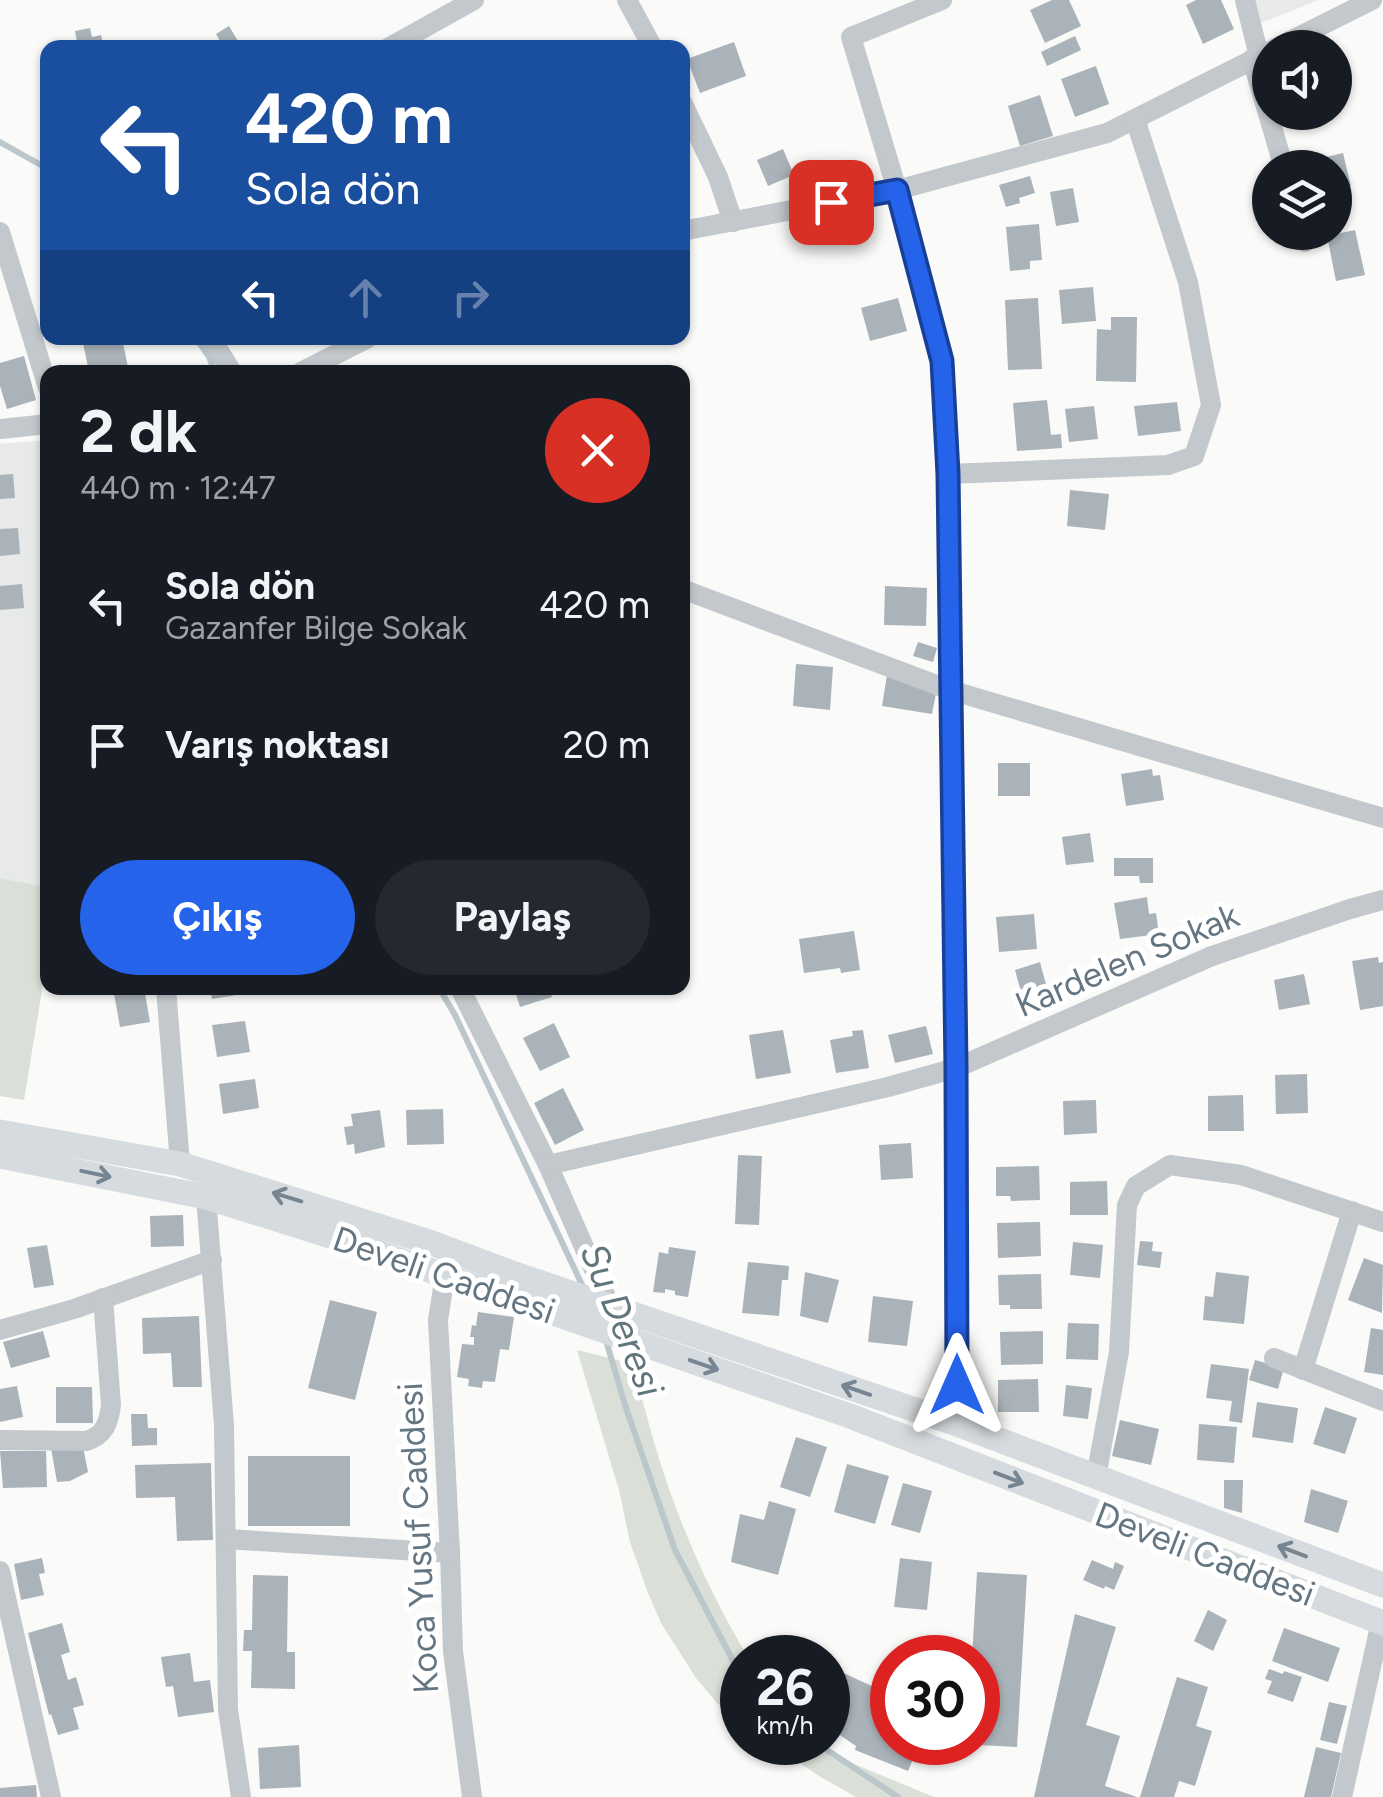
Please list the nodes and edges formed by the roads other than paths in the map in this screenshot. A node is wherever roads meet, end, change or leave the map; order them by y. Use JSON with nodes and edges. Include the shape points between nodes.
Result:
{"nodes":[{"id":1,"x":474,"y":0,"type":"edge"},
{"id":2,"x":627,"y":0,"type":"edge"},
{"id":3,"x":942,"y":0,"type":"edge"},
{"id":4,"x":1246,"y":0,"type":"edge"},
{"id":5,"x":1372,"y":0,"type":"edge"},
{"id":6,"x":1256,"y":30,"type":"edge"},
{"id":7,"x":1311,"y":30,"type":"edge"},
{"id":8,"x":402,"y":40,"type":"edge"},
{"id":9,"x":649,"y":40,"type":"edge"},
{"id":10,"x":1252,"y":59,"type":"edge"},
{"id":11,"x":690,"y":119,"type":"edge"},
{"id":12,"x":1135,"y":119,"type":"junction"},
{"id":13,"x":897,"y":190,"type":"junction"},
{"id":14,"x":733,"y":222,"type":"junction"},
{"id":15,"x":690,"y":230,"type":"edge"},
{"id":16,"x":0,"y":232,"type":"edge"},
{"id":17,"x":354,"y":345,"type":"edge"},
{"id":18,"x":41,"y":365,"type":"edge"},
{"id":19,"x":315,"y":365,"type":"edge"},
{"id":20,"x":40,"y":425,"type":"edge"},
{"id":21,"x":0,"y":428,"type":"edge"},
{"id":22,"x":948,"y":474,"type":"junction"},
{"id":23,"x":690,"y":592,"type":"edge"},
{"id":24,"x":950,"y":690,"type":"junction"},
{"id":25,"x":1383,"y":818,"type":"edge"},
{"id":26,"x":1383,"y":900,"type":"edge"},
{"id":27,"x":167,"y":995,"type":"edge"},
{"id":28,"x":464,"y":995,"type":"edge"},
{"id":29,"x":475,"y":995,"type":"edge"},
{"id":30,"x":482,"y":1031,"type":"junction"},
{"id":31,"x":956,"y":1068,"type":"junction"},
{"id":32,"x":0,"y":1132,"type":"edge"},
{"id":33,"x":0,"y":1156,"type":"edge"},
{"id":34,"x":180,"y":1164,"type":"junction"},
{"id":35,"x":548,"y":1166,"type":"junction"},
{"id":36,"x":206,"y":1197,"type":"junction"},
{"id":37,"x":1352,"y":1211,"type":"junction"},
{"id":38,"x":1383,"y":1222,"type":"edge"},
{"id":39,"x":212,"y":1260,"type":"junction"},
{"id":40,"x":445,"y":1275,"type":"junction"},
{"id":41,"x":102,"y":1298,"type":"junction"},
{"id":42,"x":604,"y":1304,"type":"junction"},
{"id":43,"x":0,"y":1330,"type":"edge"},
{"id":44,"x":1274,"y":1358,"type":"dead end"},
{"id":45,"x":1303,"y":1370,"type":"junction"},
{"id":46,"x":1383,"y":1401,"type":"edge"},
{"id":47,"x":957,"y":1424,"type":"junction"},
{"id":48,"x":0,"y":1440,"type":"edge"},
{"id":49,"x":1096,"y":1477,"type":"junction"},
{"id":50,"x":226,"y":1539,"type":"junction"},
{"id":51,"x":450,"y":1553,"type":"junction"},
{"id":52,"x":0,"y":1570,"type":"edge"},
{"id":53,"x":1383,"y":1585,"type":"edge"},
{"id":54,"x":1382,"y":1622,"type":"edge"},
{"id":55,"x":23,"y":1676,"type":"junction"},
{"id":56,"x":0,"y":1679,"type":"edge"},
{"id":57,"x":51,"y":1797,"type":"edge"},
{"id":58,"x":241,"y":1797,"type":"edge"},
{"id":59,"x":472,"y":1797,"type":"edge"},
{"id":60,"x":1342,"y":1797,"type":"edge"}],
"edges":[{"from":1,"to":8,"type":"street"},
{"from":2,"to":9,"type":"street"},
{"from":3,"to":13,"type":"street","via":[[851,36]]},
{"from":4,"to":6,"type":"street"},
{"from":5,"to":7,"type":"street"},
{"from":10,"to":12,"type":"street"},
{"from":11,"to":14,"type":"street"},
{"from":12,"to":13,"type":"street","via":[[1107,134]]},
{"from":12,"to":22,"type":"street","via":[[1188,282],[1208,388],[1211,406],[1194,456],[1168,464]]},
{"from":13,"to":14,"type":"street"},
{"from":13,"to":22,"type":"street","via":[[942,361]]},
{"from":14,"to":15,"type":"street"},
{"from":16,"to":18,"type":"street"},
{"from":17,"to":19,"type":"street"},
{"from":20,"to":21,"type":"street"},
{"from":22,"to":24,"type":"street"},
{"from":23,"to":24,"type":"street"},
{"from":24,"to":25,"type":"street"},
{"from":24,"to":31,"type":"street"},
{"from":26,"to":31,"type":"street","name":"Kardelen Sokak","via":[[1212,956]]},
{"from":27,"to":34,"type":"street"},
{"from":28,"to":30,"type":"street"},
{"from":29,"to":30,"type":"street"},
{"from":30,"to":35,"type":"street"},
{"from":31,"to":35,"type":"street","name":"Kardelen Sokak"},
{"from":31,"to":47,"type":"street"},
{"from":32,"to":34,"type":"main road","name":"Develi Caddesi"},
{"from":33,"to":36,"type":"main road","name":"Develi Caddesi","one_way":true},
{"from":42,"to":34,"type":"main road","name":"Develi Caddesi","one_way":true},
{"from":35,"to":42,"type":"street"},
{"from":36,"to":39,"type":"street"},
{"from":36,"to":40,"type":"main road","name":"Develi Caddesi"},
{"from":37,"to":38,"type":"street"},
{"from":37,"to":45,"type":"street"},
{"from":37,"to":49,"type":"street","via":[[1242,1175],[1170,1166],[1136,1186],[1128,1206],[1119,1352]]},
{"from":39,"to":41,"type":"street"},
{"from":39,"to":50,"type":"street"},
{"from":40,"to":51,"type":"street","name":"Koca Yusuf Caddesi","via":[[438,1320]]},
{"from":40,"to":54,"type":"main road","name":"Develi Caddesi","one_way":true,"via":[[850,1416]]},
{"from":41,"to":43,"type":"street"},
{"from":41,"to":48,"type":"street","via":[[111,1405],[104,1430],[86,1441]]},
{"from":47,"to":42,"type":"main road","name":"Develi Caddesi","one_way":true},
{"from":44,"to":45,"type":"street"},
{"from":45,"to":46,"type":"street"},
{"from":47,"to":49,"type":"main road","name":"Develi Caddesi"},
{"from":53,"to":49,"type":"main road","name":"Develi Caddesi","one_way":true},
{"from":50,"to":51,"type":"street"},
{"from":50,"to":58,"type":"street","via":[[228,1710]]},
{"from":51,"to":59,"type":"street","name":"Koca Yusuf Caddesi","via":[[453,1651]]},
{"from":52,"to":55,"type":"street"},
{"from":54,"to":60,"type":"street"},
{"from":55,"to":56,"type":"street"},
{"from":55,"to":57,"type":"street"}]}
